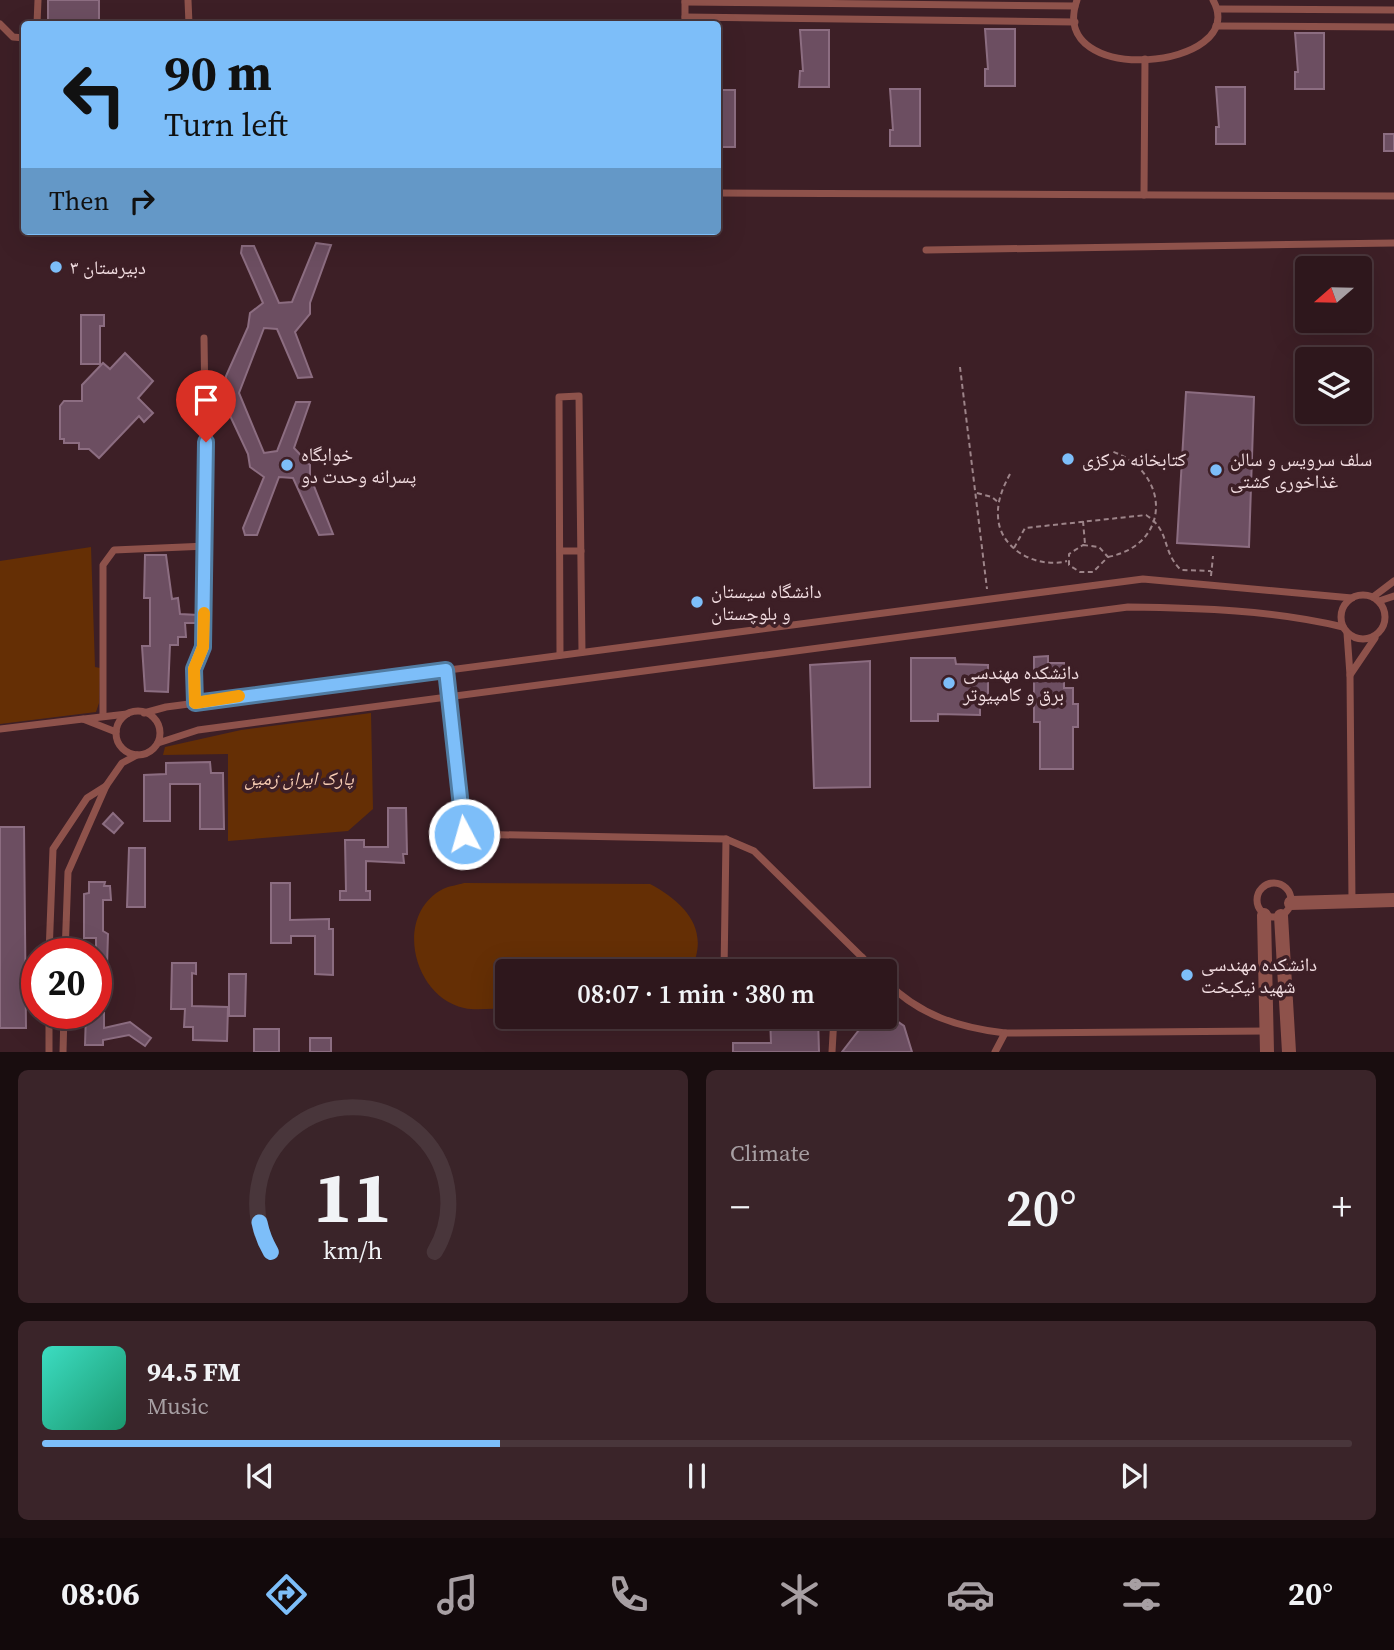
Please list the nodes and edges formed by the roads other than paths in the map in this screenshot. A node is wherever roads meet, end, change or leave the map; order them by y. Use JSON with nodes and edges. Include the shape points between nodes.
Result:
{"nodes":[{"id":1,"x":38,"y":0,"type":"edge"},
{"id":2,"x":188,"y":0,"type":"edge"},
{"id":3,"x":1213,"y":0,"type":"edge"},
{"id":4,"x":685,"y":1,"type":"edge"},
{"id":5,"x":1076,"y":3,"type":"edge"},
{"id":6,"x":1218,"y":9,"type":"junction"},
{"id":7,"x":1394,"y":10,"type":"edge"},
{"id":8,"x":37,"y":21,"type":"edge"},
{"id":9,"x":189,"y":21,"type":"edge"},
{"id":10,"x":685,"y":21,"type":"edge"},
{"id":11,"x":721,"y":21,"type":"edge"},
{"id":12,"x":1075,"y":22,"type":"junction"},
{"id":13,"x":0,"y":24,"type":"edge"},
{"id":14,"x":1216,"y":26,"type":"junction"},
{"id":15,"x":1394,"y":27,"type":"edge"},
{"id":16,"x":21,"y":38,"type":"edge"},
{"id":17,"x":1145,"y":59,"type":"junction"},
{"id":18,"x":721,"y":193,"type":"edge"},
{"id":19,"x":1144,"y":195,"type":"junction"},
{"id":20,"x":1394,"y":196,"type":"edge"},
{"id":21,"x":1394,"y":243,"type":"edge"},
{"id":22,"x":926,"y":250,"type":"dead end"},
{"id":23,"x":204,"y":338,"type":"dead end"},
{"id":24,"x":207,"y":546,"type":"junction"},
{"id":25,"x":560,"y":551,"type":"junction"},
{"id":26,"x":581,"y":551,"type":"junction"},
{"id":27,"x":1394,"y":581,"type":"edge"},
{"id":28,"x":1394,"y":596,"type":"edge"},
{"id":29,"x":1352,"y":598,"type":"junction"},
{"id":30,"x":1376,"y":599,"type":"junction"},
{"id":31,"x":1385,"y":621,"type":"junction"},
{"id":32,"x":1394,"y":621,"type":"edge"},
{"id":33,"x":1345,"y":630,"type":"junction"},
{"id":34,"x":1377,"y":635,"type":"junction"},
{"id":35,"x":582,"y":652,"type":"junction"},
{"id":36,"x":560,"y":655,"type":"junction"},
{"id":37,"x":446,"y":670,"type":"junction"},
{"id":38,"x":1350,"y":675,"type":"junction"},
{"id":39,"x":450,"y":696,"type":"junction"},
{"id":40,"x":195,"y":703,"type":"junction"},
{"id":41,"x":144,"y":713,"type":"junction"},
{"id":42,"x":127,"y":714,"type":"junction"},
{"id":43,"x":103,"y":715,"type":"junction"},
{"id":44,"x":83,"y":719,"type":"junction"},
{"id":45,"x":0,"y":729,"type":"edge"},
{"id":46,"x":116,"y":732,"type":"junction"},
{"id":47,"x":158,"y":743,"type":"junction"},
{"id":48,"x":137,"y":755,"type":"junction"},
{"id":49,"x":106,"y":786,"type":"junction"},
{"id":50,"x":726,"y":839,"type":"junction"},
{"id":51,"x":1394,"y":900,"type":"edge"},
{"id":52,"x":1352,"y":901,"type":"junction"},
{"id":53,"x":1291,"y":903,"type":"junction"},
{"id":54,"x":1264,"y":915,"type":"junction"},
{"id":55,"x":1280,"y":916,"type":"junction"},
{"id":56,"x":50,"y":932,"type":"junction"},
{"id":57,"x":65,"y":933,"type":"junction"},
{"id":58,"x":50,"y":938,"type":"edge"},
{"id":59,"x":65,"y":938,"type":"edge"},
{"id":60,"x":862,"y":957,"type":"edge"},
{"id":61,"x":724,"y":959,"type":"edge"},
{"id":62,"x":897,"y":993,"type":"edge"},
{"id":63,"x":49,"y":1029,"type":"edge"},
{"id":64,"x":64,"y":1029,"type":"edge"},
{"id":65,"x":833,"y":1029,"type":"edge"},
{"id":66,"x":1266,"y":1031,"type":"junction"},
{"id":67,"x":1006,"y":1033,"type":"junction"},
{"id":68,"x":49,"y":1052,"type":"edge"},
{"id":69,"x":63,"y":1052,"type":"edge"},
{"id":70,"x":832,"y":1052,"type":"edge"},
{"id":71,"x":995,"y":1052,"type":"edge"},
{"id":72,"x":1267,"y":1052,"type":"edge"},
{"id":73,"x":1289,"y":1052,"type":"edge"}],
"edges":[{"from":1,"to":8,"type":"lane"},
{"from":2,"to":9,"type":"lane"},
{"from":3,"to":6,"type":"lane"},
{"from":4,"to":5,"type":"lane"},
{"from":4,"to":10,"type":"lane"},
{"from":5,"to":12,"type":"lane"},
{"from":6,"to":7,"type":"lane"},
{"from":6,"to":14,"type":"lane"},
{"from":11,"to":12,"type":"lane"},
{"from":12,"to":17,"type":"lane","via":[[1090,48],[1109,57]]},
{"from":13,"to":16,"type":"lane","via":[[13,37]]},
{"from":14,"to":15,"type":"lane"},
{"from":14,"to":17,"type":"lane","via":[[1202,44],[1181,56]]},
{"from":17,"to":19,"type":"lane"},
{"from":18,"to":19,"type":"lane"},
{"from":19,"to":20,"type":"lane"},
{"from":21,"to":22,"type":"lane"},
{"from":23,"to":24,"type":"lane"},
{"from":24,"to":40,"type":"lane","via":[[203,647],[194,669]]},
{"from":24,"to":43,"type":"lane","via":[[114,550],[107,556],[103,565]]},
{"from":25,"to":26,"type":"lane"},
{"from":25,"to":26,"type":"lane","via":[[559,397],[579,396]]},
{"from":25,"to":36,"type":"lane"},
{"from":26,"to":35,"type":"lane"},
{"from":27,"to":30,"type":"lane"},
{"from":28,"to":30,"type":"lane"},
{"from":29,"to":30,"type":"lane"},
{"from":29,"to":33,"type":"lane","via":[[1342,608]]},
{"from":29,"to":35,"type":"lane","via":[[1143,579]]},
{"from":30,"to":31,"type":"lane"},
{"from":31,"to":32,"type":"lane"},
{"from":31,"to":34,"type":"lane"},
{"from":33,"to":34,"type":"lane","via":[[1363,640]]},
{"from":33,"to":38,"type":"lane"},
{"from":33,"to":39,"type":"lane","via":[[1295,615],[1128,607]]},
{"from":34,"to":38,"type":"lane"},
{"from":35,"to":36,"type":"lane"},
{"from":36,"to":37,"type":"lane"},
{"from":37,"to":39,"type":"lane"},
{"from":37,"to":40,"type":"lane"},
{"from":38,"to":52,"type":"lane"},
{"from":39,"to":47,"type":"lane","via":[[198,730]]},
{"from":39,"to":50,"type":"lane","via":[[464,834]]},
{"from":40,"to":41,"type":"lane"},
{"from":41,"to":42,"type":"lane"},
{"from":41,"to":47,"type":"lane","via":[[157,723]]},
{"from":42,"to":43,"type":"lane"},
{"from":42,"to":46,"type":"lane"},
{"from":43,"to":44,"type":"lane"},
{"from":44,"to":45,"type":"lane"},
{"from":44,"to":46,"type":"lane"},
{"from":46,"to":48,"type":"lane","via":[[120,746]]},
{"from":47,"to":48,"type":"lane","via":[[147,754]]},
{"from":48,"to":49,"type":"lane","via":[[122,763]]},
{"from":49,"to":56,"type":"lane","via":[[87,798],[53,849]]},
{"from":49,"to":57,"type":"lane","via":[[68,872]]},
{"from":50,"to":60,"type":"lane","via":[[754,851]]},
{"from":50,"to":61,"type":"lane"},
{"from":51,"to":52,"type":"street"},
{"from":52,"to":53,"type":"street"},
{"from":53,"to":54,"type":"lane","via":[[1285,887],[1270,883],[1260,889],[1256,899]]},
{"from":53,"to":55,"type":"lane"},
{"from":54,"to":55,"type":"lane"},
{"from":54,"to":66,"type":"street"},
{"from":55,"to":73,"type":"street"},
{"from":56,"to":57,"type":"lane"},
{"from":56,"to":58,"type":"lane"},
{"from":57,"to":59,"type":"lane"},
{"from":62,"to":67,"type":"lane","via":[[965,1029]]},
{"from":63,"to":68,"type":"lane"},
{"from":64,"to":69,"type":"lane"},
{"from":65,"to":70,"type":"lane"},
{"from":66,"to":67,"type":"lane"},
{"from":66,"to":72,"type":"street"},
{"from":67,"to":71,"type":"lane"}]}
